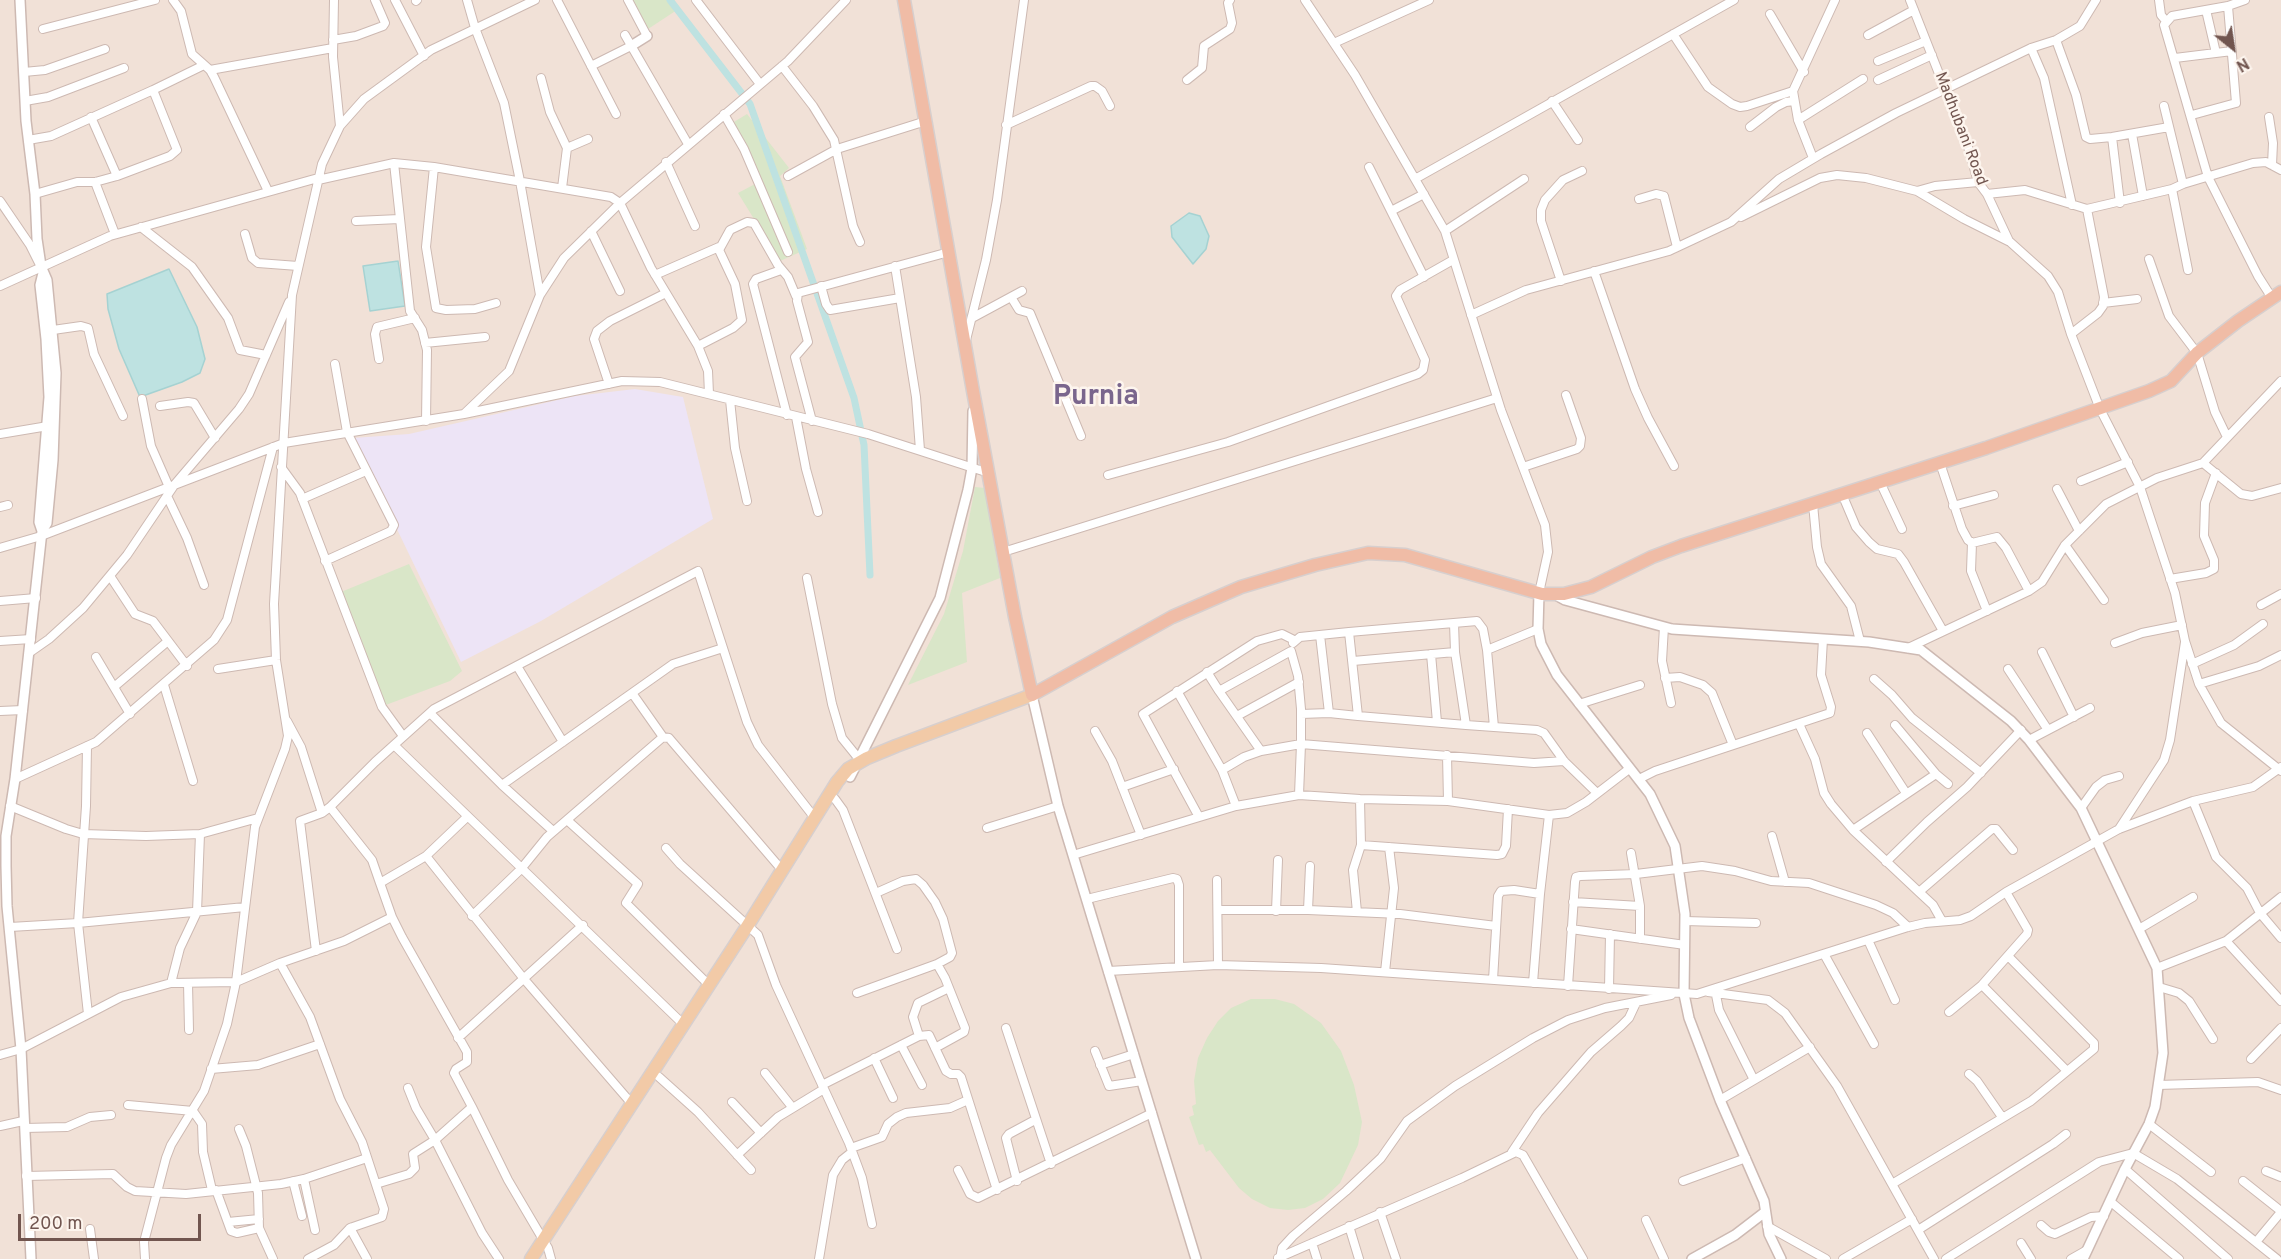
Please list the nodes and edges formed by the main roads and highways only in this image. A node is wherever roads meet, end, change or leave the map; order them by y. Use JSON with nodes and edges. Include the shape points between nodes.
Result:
{"nodes":[{"id":1,"x":904,"y":0,"type":"edge"},
{"id":2,"x":2276,"y":295,"type":"edge"},
{"id":3,"x":1032,"y":695,"type":"junction"},
{"id":4,"x":861,"y":760,"type":"junction"},
{"id":5,"x":751,"y":928,"type":"junction"},
{"id":6,"x":547,"y":1249,"type":"edge"},
{"id":7,"x":531,"y":1259,"type":"edge"},
{"id":8,"x":540,"y":1259,"type":"edge"}],
"edges":[{"from":1,"to":3,"type":"highway","via":[[988,473]]},
{"from":2,"to":3,"type":"highway","via":[[2197,353],[2170,381],[2149,391],[1652,557],[1591,587],[1564,594],[1539,593],[1405,555],[1368,552],[1241,587],[1172,617]]},
{"from":3,"to":4,"type":"main road"},
{"from":4,"to":5,"type":"main road"},
{"from":4,"to":5,"type":"main road","via":[[837,782]]},
{"from":5,"to":6,"type":"main road"},
{"from":5,"to":6,"type":"main road","via":[[632,1104]]},
{"from":6,"to":7,"type":"main road"},
{"from":6,"to":8,"type":"main road"}]}
